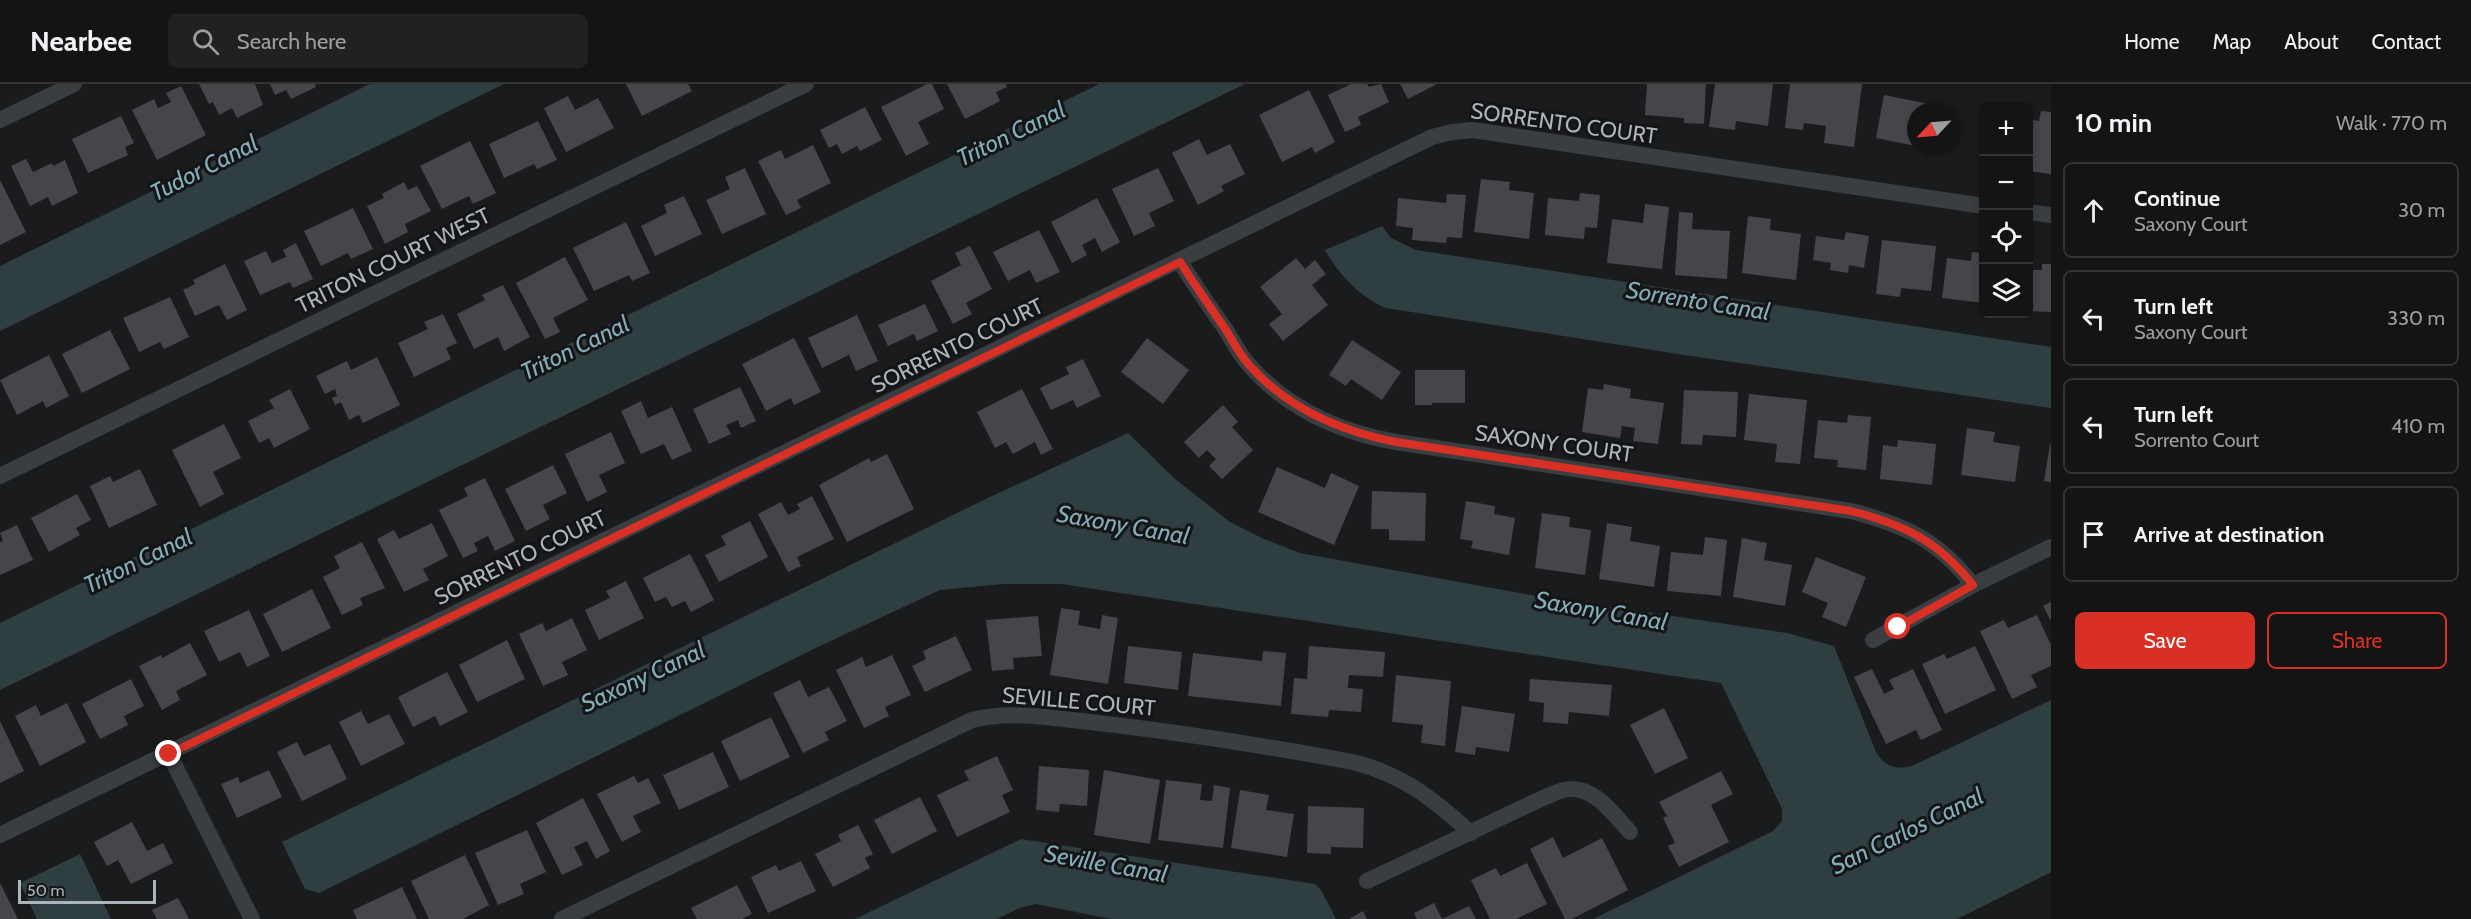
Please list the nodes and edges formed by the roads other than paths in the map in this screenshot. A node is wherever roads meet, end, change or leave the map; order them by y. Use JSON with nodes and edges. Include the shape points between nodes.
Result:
{"nodes":[{"id":1,"x":74,"y":84,"type":"edge"},
{"id":2,"x":806,"y":84,"type":"edge"},
{"id":3,"x":0,"y":120,"type":"edge"},
{"id":4,"x":1979,"y":205,"type":"edge"},
{"id":5,"x":2033,"y":213,"type":"edge"},
{"id":6,"x":2051,"y":216,"type":"edge"},
{"id":7,"x":1180,"y":262,"type":"junction"},
{"id":8,"x":0,"y":476,"type":"edge"},
{"id":9,"x":2051,"y":547,"type":"edge"},
{"id":10,"x":1973,"y":585,"type":"junction"},
{"id":11,"x":1873,"y":640,"type":"dead end"},
{"id":12,"x":169,"y":754,"type":"junction"},
{"id":13,"x":1630,"y":832,"type":"dead end"},
{"id":14,"x":1471,"y":833,"type":"junction"},
{"id":15,"x":0,"y":835,"type":"edge"},
{"id":16,"x":1367,"y":881,"type":"dead end"},
{"id":17,"x":252,"y":919,"type":"edge"},
{"id":18,"x":562,"y":919,"type":"edge"}],
"edges":[{"from":1,"to":3,"type":"street"},
{"from":2,"to":8,"type":"street","name":"TRITON COURT WEST"},
{"from":4,"to":7,"type":"street","name":"SORRENTO COURT","via":[[1473,130],[1432,137]]},
{"from":5,"to":6,"type":"street"},
{"from":7,"to":10,"type":"street","name":"SAXONY COURT","via":[[1247,363],[1286,398],[1338,428],[1396,442],[1851,511],[1917,533],[1945,554]]},
{"from":7,"to":12,"type":"street","name":"SORRENTO COURT"},
{"from":9,"to":10,"type":"street"},
{"from":10,"to":11,"type":"street"},
{"from":12,"to":15,"type":"street","name":"SORRENTO COURT"},
{"from":12,"to":17,"type":"street"},
{"from":13,"to":14,"type":"street","via":[[1601,801],[1569,789]]},
{"from":14,"to":16,"type":"street"},
{"from":14,"to":18,"type":"street","name":"SEVILLE COURT","via":[[1411,784],[1353,762],[1139,728],[993,714],[972,720]]}]}
